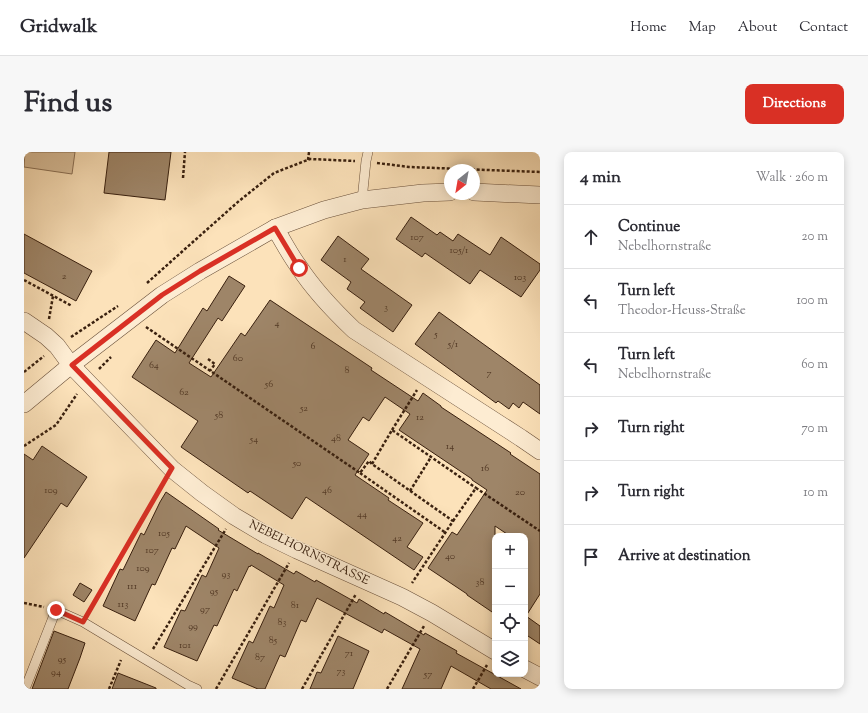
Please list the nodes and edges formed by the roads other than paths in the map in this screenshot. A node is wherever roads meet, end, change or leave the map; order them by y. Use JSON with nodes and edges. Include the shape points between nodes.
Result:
{"nodes":[{"id":1,"x":368,"y":152,"type":"edge"},
{"id":2,"x":444,"y":192,"type":"edge"},
{"id":3,"x":480,"y":192,"type":"edge"},
{"id":4,"x":540,"y":195,"type":"edge"},
{"id":5,"x":362,"y":200,"type":"junction"},
{"id":6,"x":275,"y":228,"type":"junction"},
{"id":7,"x":24,"y":321,"type":"edge"},
{"id":8,"x":72,"y":365,"type":"junction"},
{"id":9,"x":24,"y":404,"type":"edge"},
{"id":10,"x":540,"y":451,"type":"edge"},
{"id":11,"x":491,"y":658,"type":"edge"},
{"id":12,"x":528,"y":671,"type":"edge"},
{"id":13,"x":540,"y":677,"type":"edge"},
{"id":14,"x":25,"y":689,"type":"edge"},
{"id":15,"x":197,"y":689,"type":"edge"}],
"edges":[{"from":1,"to":5,"type":"lane"},
{"from":2,"to":5,"type":"street"},
{"from":3,"to":4,"type":"street"},
{"from":5,"to":6,"type":"street","via":[[324,210]]},
{"from":6,"to":8,"type":"street","via":[[162,295]]},
{"from":6,"to":10,"type":"street","via":[[309,281],[354,330]]},
{"from":7,"to":8,"type":"street","name":"NEBELHORNSTRASSE","via":[[57,346]]},
{"from":8,"to":9,"type":"street"},
{"from":8,"to":11,"type":"street","name":"NEBELHORNSTRASSE","via":[[172,468],[234,516],[266,535],[432,613]]},
{"from":12,"to":13,"type":"street"},
{"from":14,"to":15,"type":"lane","via":[[56,610],[83,622]]}]}
